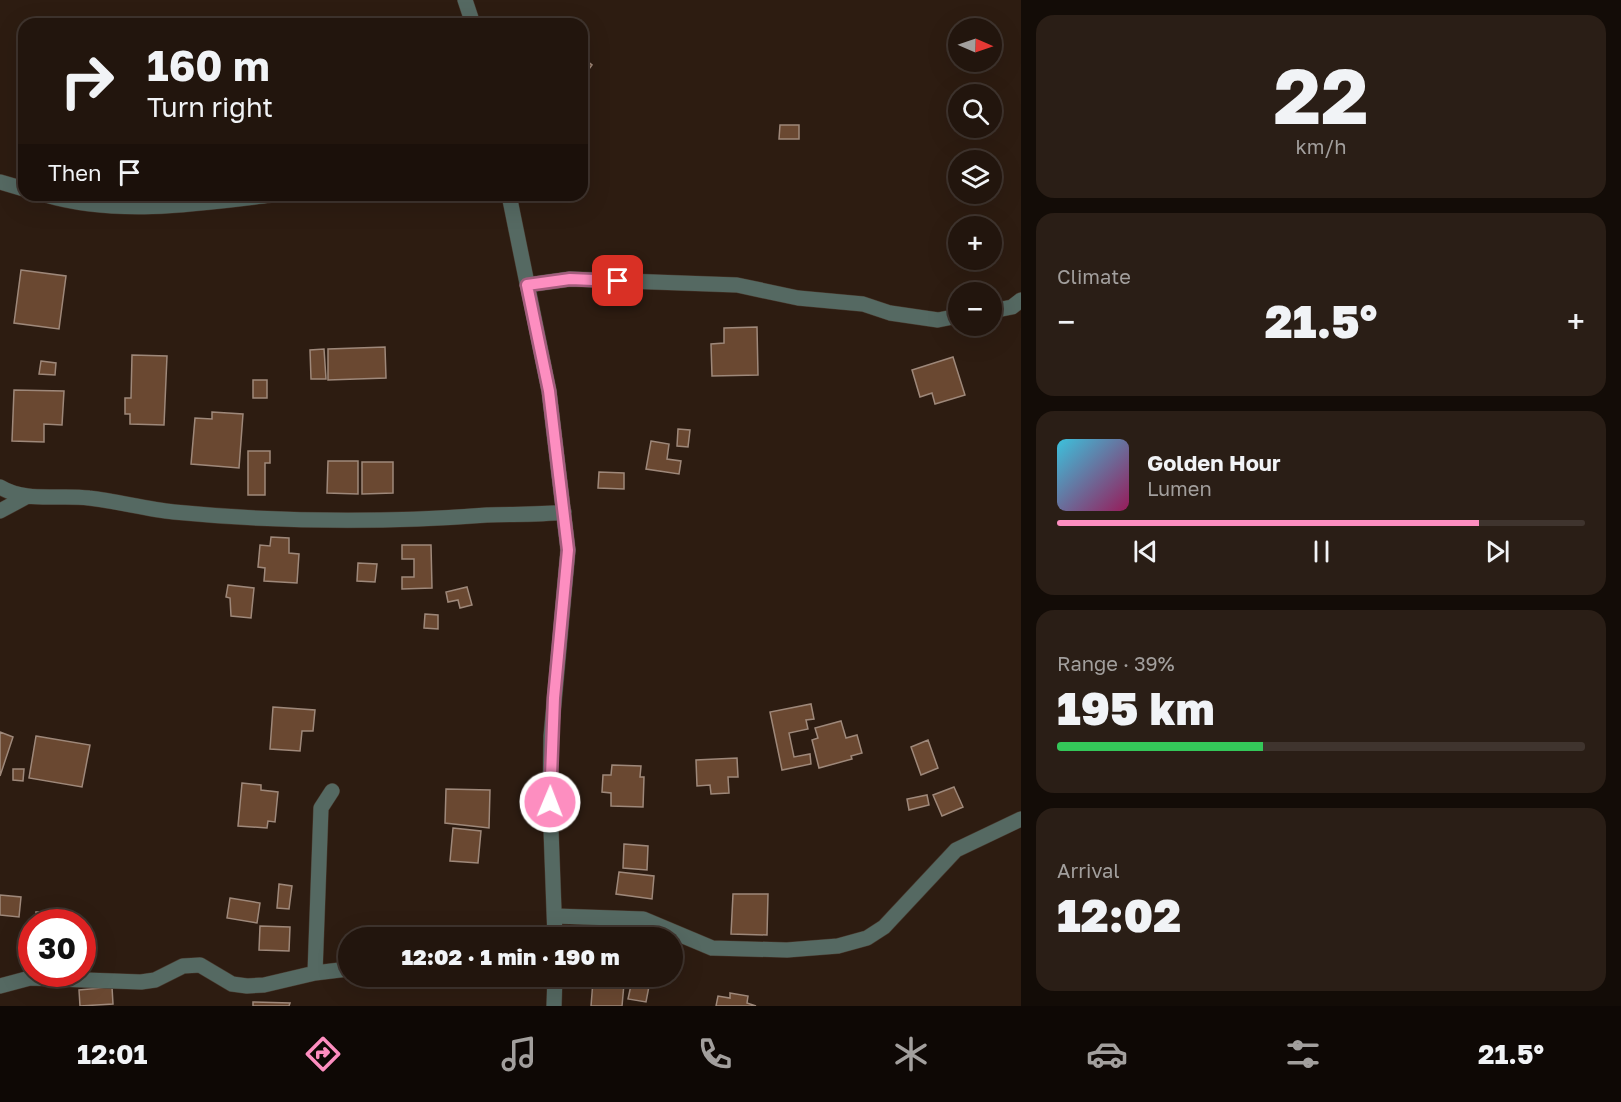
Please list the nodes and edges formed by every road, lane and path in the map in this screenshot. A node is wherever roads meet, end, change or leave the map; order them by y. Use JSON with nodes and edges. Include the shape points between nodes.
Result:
{"nodes":[{"id":1,"x":465,"y":0,"type":"edge"},
{"id":2,"x":471,"y":18,"type":"edge"},
{"id":3,"x":0,"y":182,"type":"edge"},
{"id":4,"x":18,"y":187,"type":"edge"},
{"id":5,"x":90,"y":201,"type":"edge"},
{"id":6,"x":216,"y":201,"type":"edge"},
{"id":7,"x":510,"y":201,"type":"edge"},
{"id":8,"x":527,"y":285,"type":"junction"},
{"id":9,"x":1021,"y":300,"type":"edge"},
{"id":10,"x":1002,"y":308,"type":"edge"},
{"id":11,"x":948,"y":318,"type":"edge"},
{"id":12,"x":0,"y":487,"type":"edge"},
{"id":13,"x":26,"y":497,"type":"junction"},
{"id":14,"x":0,"y":511,"type":"edge"},
{"id":15,"x":564,"y":512,"type":"junction"},
{"id":16,"x":332,"y":791,"type":"dead end"},
{"id":17,"x":1021,"y":819,"type":"edge"},
{"id":18,"x":1014,"y":828,"type":"edge"},
{"id":19,"x":555,"y":916,"type":"junction"},
{"id":20,"x":555,"y":927,"type":"edge"},
{"id":21,"x":338,"y":970,"type":"edge"},
{"id":22,"x":315,"y":973,"type":"junction"},
{"id":23,"x":0,"y":986,"type":"edge"},
{"id":24,"x":555,"y":987,"type":"edge"},
{"id":25,"x":554,"y":1006,"type":"edge"}],
"edges":[{"from":1,"to":2,"type":"street"},
{"from":3,"to":4,"type":"street"},
{"from":5,"to":6,"type":"street","via":[[120,205]]},
{"from":7,"to":8,"type":"street"},
{"from":8,"to":11,"type":"street","via":[[570,279],[737,285],[798,298],[863,304],[890,314]]},
{"from":8,"to":15,"type":"street","via":[[549,391]]},
{"from":9,"to":10,"type":"street"},
{"from":12,"to":13,"type":"street"},
{"from":13,"to":14,"type":"street"},
{"from":13,"to":15,"type":"street","via":[[63,495],[174,512],[290,520],[411,520]]},
{"from":15,"to":19,"type":"street","via":[[568,550],[551,747]]},
{"from":16,"to":22,"type":"street","via":[[321,808]]},
{"from":17,"to":18,"type":"street"},
{"from":18,"to":19,"type":"street","via":[[956,850],[884,927],[867,938],[838,946],[814,950],[712,948],[643,919]]},
{"from":19,"to":20,"type":"street"},
{"from":21,"to":22,"type":"street"},
{"from":22,"to":23,"type":"street","via":[[264,986],[247,986],[232,984],[200,965],[183,966],[155,980],[141,982],[30,978]]},
{"from":24,"to":25,"type":"street"}]}
